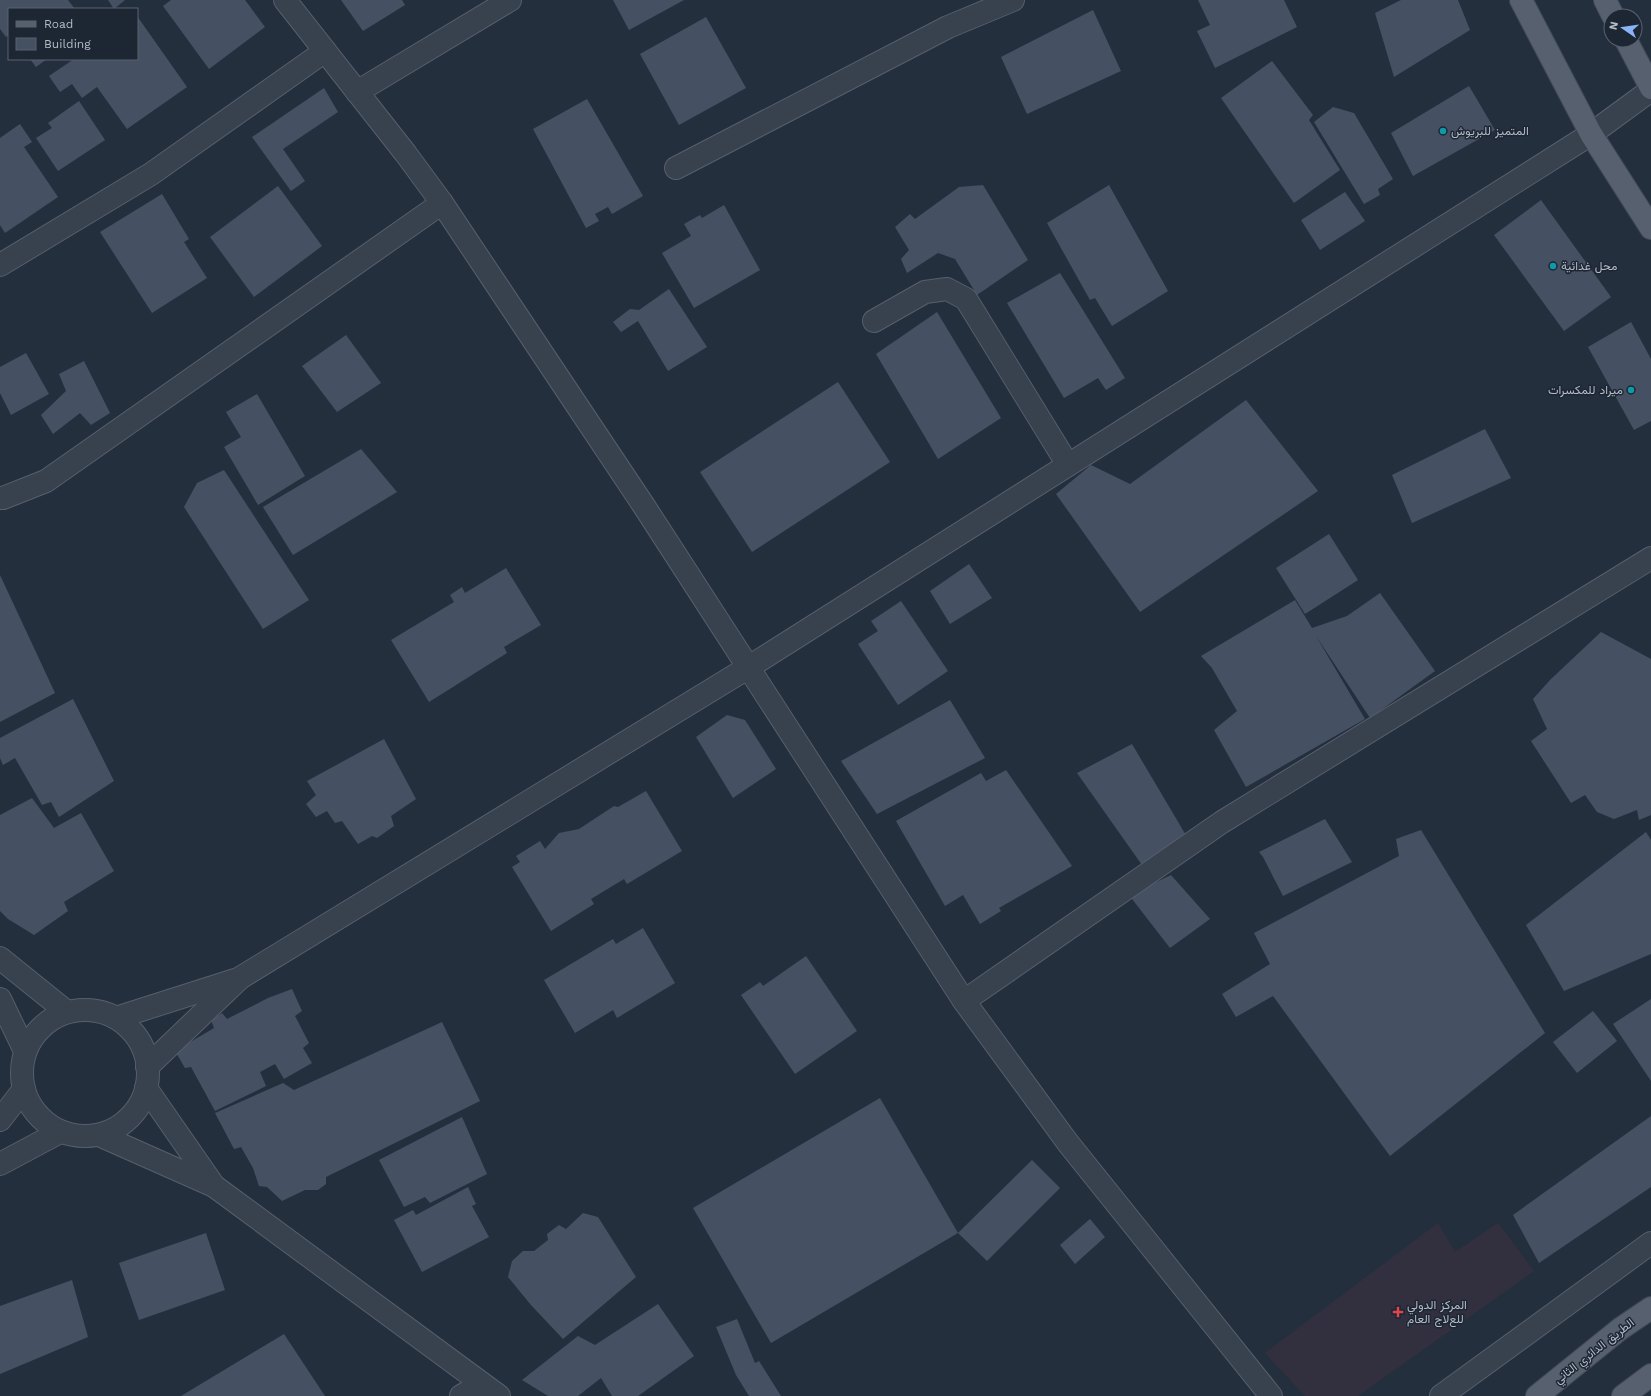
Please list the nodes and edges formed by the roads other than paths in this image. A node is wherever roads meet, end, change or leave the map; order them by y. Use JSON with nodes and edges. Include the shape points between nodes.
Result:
{"nodes":[{"id":1,"x":285,"y":0,"type":"edge"},
{"id":2,"x":510,"y":0,"type":"edge"},
{"id":3,"x":1013,"y":0,"type":"edge"},
{"id":4,"x":1521,"y":0,"type":"edge"},
{"id":5,"x":1630,"y":48,"type":"edge"},
{"id":6,"x":325,"y":51,"type":"junction"},
{"id":7,"x":1651,"y":89,"type":"edge"},
{"id":8,"x":357,"y":92,"type":"junction"},
{"id":9,"x":1591,"y":134,"type":"junction"},
{"id":10,"x":676,"y":168,"type":"dead end"},
{"id":11,"x":442,"y":203,"type":"junction"},
{"id":12,"x":1651,"y":228,"type":"edge"},
{"id":13,"x":0,"y":265,"type":"edge"},
{"id":14,"x":874,"y":321,"type":"dead end"},
{"id":15,"x":1068,"y":465,"type":"junction"},
{"id":16,"x":0,"y":498,"type":"edge"},
{"id":17,"x":1651,"y":558,"type":"edge"},
{"id":18,"x":749,"y":667,"type":"junction"},
{"id":19,"x":0,"y":958,"type":"edge"},
{"id":20,"x":240,"y":978,"type":"junction"},
{"id":21,"x":0,"y":999,"type":"edge"},
{"id":22,"x":964,"y":1001,"type":"junction"},
{"id":23,"x":67,"y":1012,"type":"junction"},
{"id":24,"x":116,"y":1018,"type":"junction"},
{"id":25,"x":25,"y":1052,"type":"junction"},
{"id":26,"x":147,"y":1077,"type":"junction"},
{"id":27,"x":24,"y":1089,"type":"junction"},
{"id":28,"x":0,"y":1120,"type":"edge"},
{"id":29,"x":60,"y":1132,"type":"junction"},
{"id":30,"x":99,"y":1135,"type":"junction"},
{"id":31,"x":0,"y":1164,"type":"edge"},
{"id":32,"x":214,"y":1186,"type":"junction"},
{"id":33,"x":1651,"y":1243,"type":"edge"},
{"id":34,"x":1651,"y":1308,"type":"edge"},
{"id":35,"x":1651,"y":1375,"type":"edge"},
{"id":36,"x":490,"y":1390,"type":"edge"},
{"id":37,"x":461,"y":1396,"type":"edge"},
{"id":38,"x":1271,"y":1396,"type":"edge"},
{"id":39,"x":1441,"y":1396,"type":"edge"},
{"id":40,"x":1537,"y":1396,"type":"edge"},
{"id":41,"x":1623,"y":1396,"type":"edge"}],
"edges":[{"from":1,"to":6,"type":"street"},
{"from":2,"to":8,"type":"street"},
{"from":3,"to":10,"type":"street","via":[[948,27]]},
{"from":4,"to":9,"type":"main road"},
{"from":5,"to":7,"type":"main road"},
{"from":6,"to":8,"type":"street"},
{"from":6,"to":13,"type":"street","via":[[151,174]]},
{"from":7,"to":9,"type":"street"},
{"from":8,"to":11,"type":"street"},
{"from":9,"to":12,"type":"main road"},
{"from":9,"to":15,"type":"street"},
{"from":11,"to":16,"type":"street","via":[[46,481]]},
{"from":11,"to":18,"type":"street"},
{"from":14,"to":15,"type":"street","via":[[925,292],[947,289],[966,299]]},
{"from":15,"to":18,"type":"street"},
{"from":17,"to":22,"type":"street","via":[[1222,822]]},
{"from":18,"to":20,"type":"street"},
{"from":18,"to":22,"type":"street"},
{"from":19,"to":23,"type":"street"},
{"from":20,"to":24,"type":"street"},
{"from":20,"to":26,"type":"street"},
{"from":21,"to":25,"type":"street"},
{"from":22,"to":38,"type":"street","via":[[1068,1143]]},
{"from":23,"to":24,"type":"street","via":[[89,1010]]},
{"from":23,"to":25,"type":"street","via":[[42,1027]]},
{"from":24,"to":26,"type":"street","via":[[132,1030],[143,1047]]},
{"from":25,"to":27,"type":"street","via":[[21,1070]]},
{"from":26,"to":30,"type":"street","via":[[136,1109],[120,1126]]},
{"from":26,"to":32,"type":"street"},
{"from":27,"to":28,"type":"street"},
{"from":27,"to":29,"type":"street","via":[[37,1115]]},
{"from":29,"to":30,"type":"street","via":[[79,1137]]},
{"from":29,"to":31,"type":"street"},
{"from":30,"to":32,"type":"street"},
{"from":32,"to":36,"type":"street"},
{"from":33,"to":39,"type":"street"},
{"from":34,"to":40,"type":"main road","name":"الطريق الدائري الثاني","via":[[1620,1329]]},
{"from":35,"to":41,"type":"main road"},
{"from":36,"to":37,"type":"street"}]}
